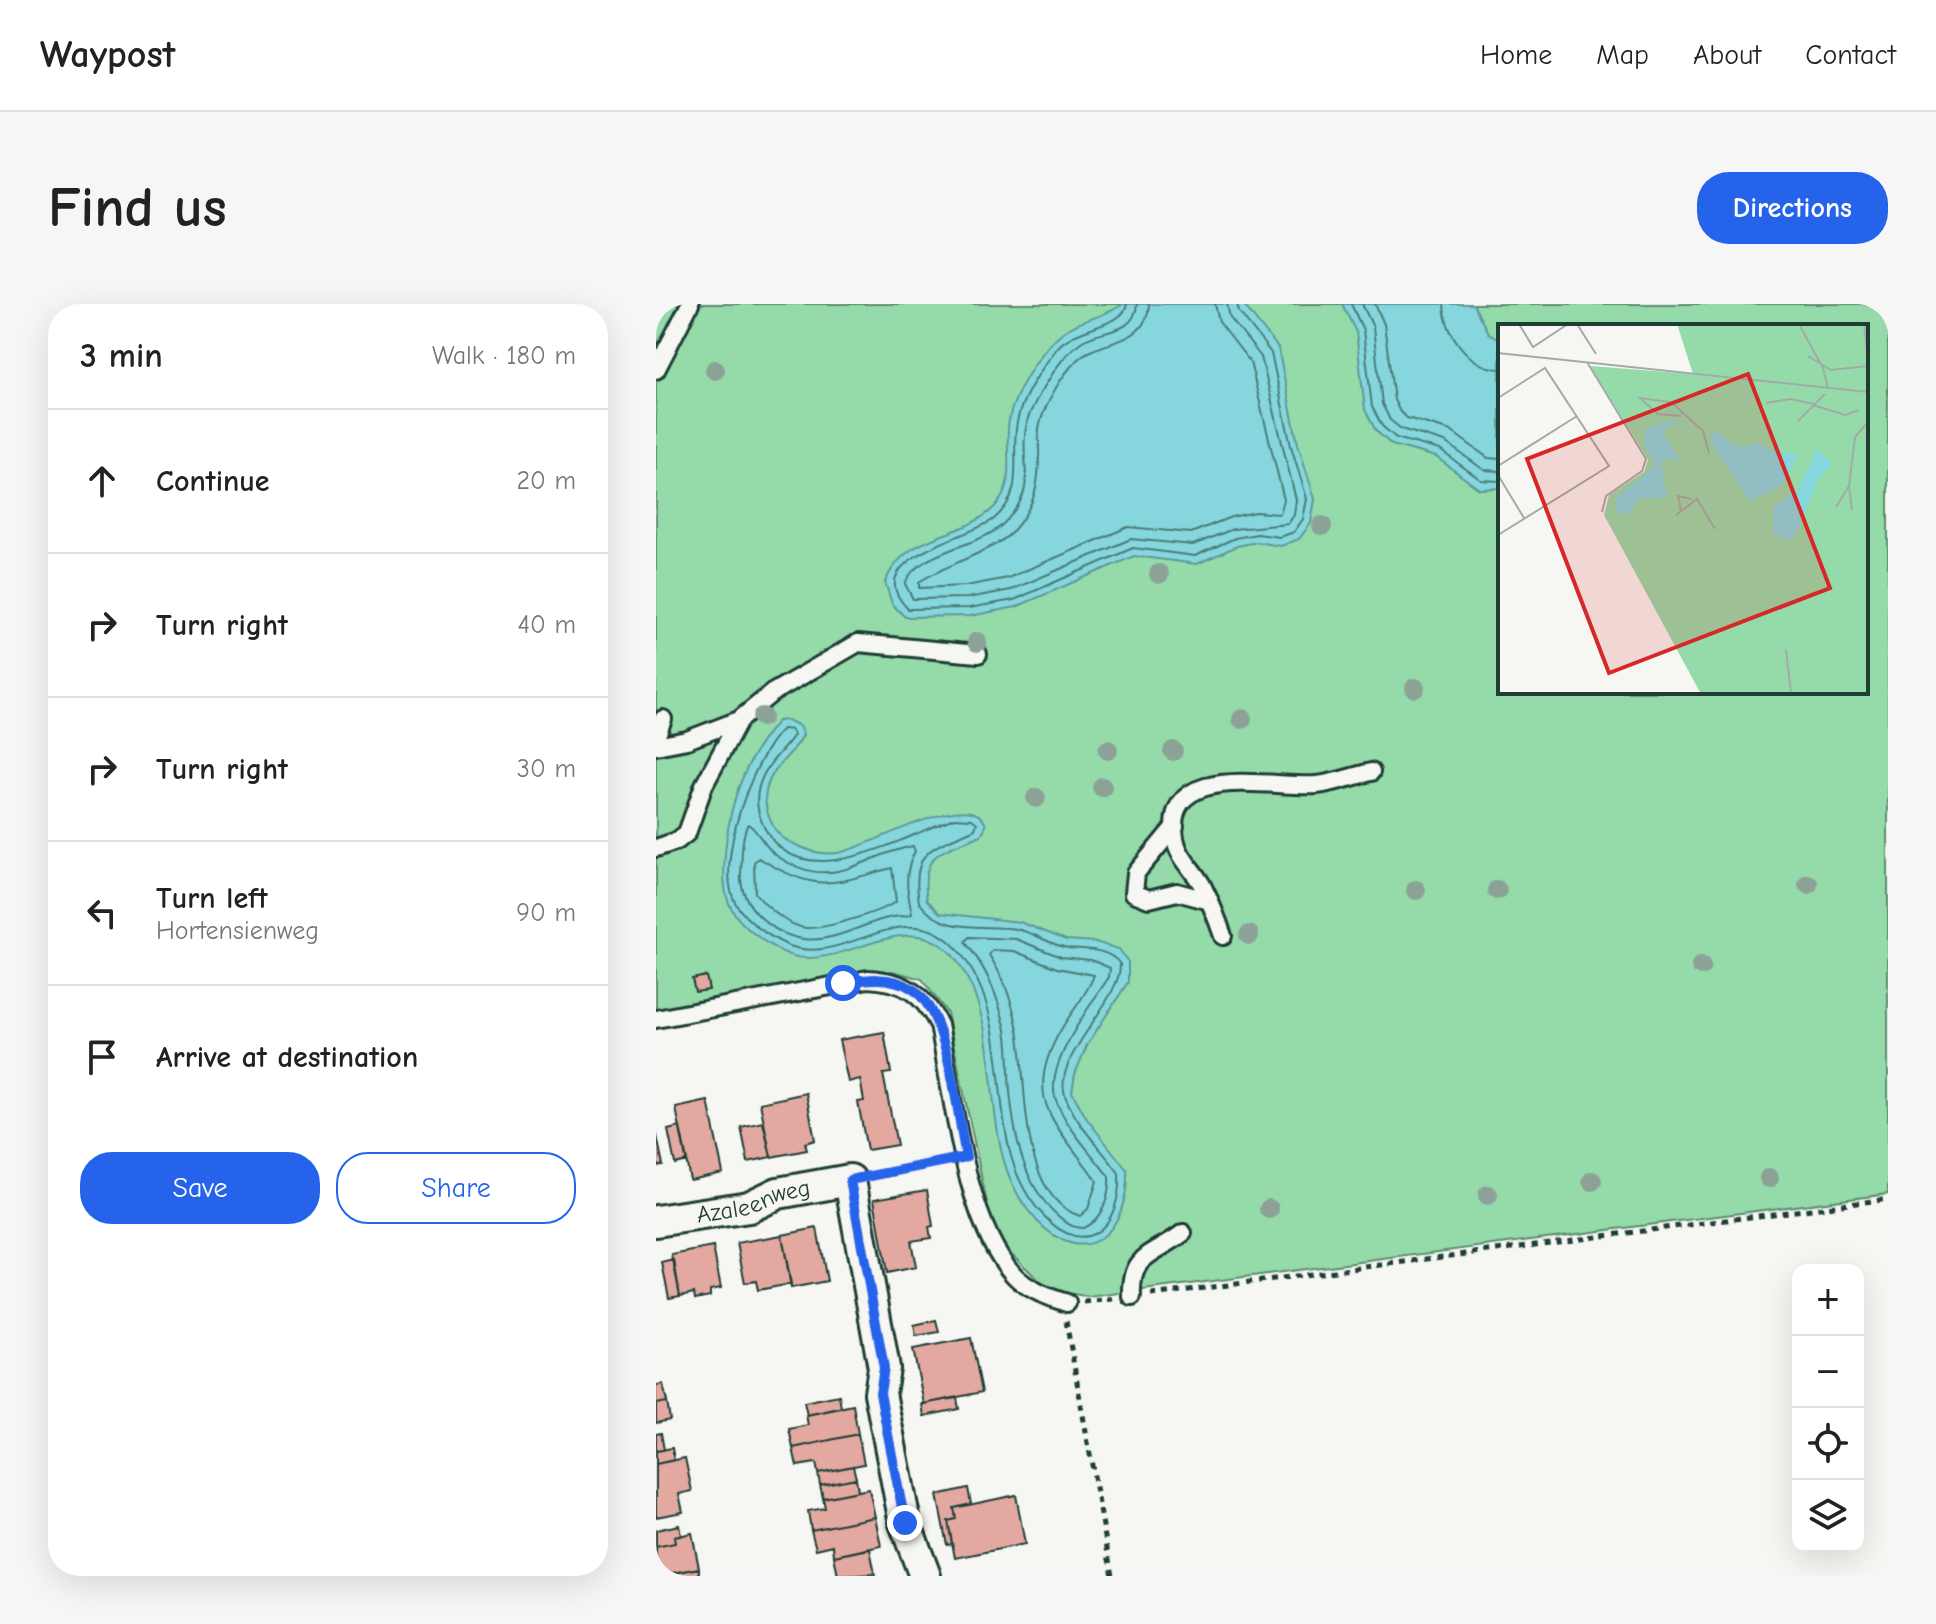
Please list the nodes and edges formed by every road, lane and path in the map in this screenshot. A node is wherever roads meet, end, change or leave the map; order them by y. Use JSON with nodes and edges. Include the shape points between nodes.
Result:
{"nodes":[{"id":1,"x":690,"y":304,"type":"edge"},
{"id":2,"x":656,"y":370,"type":"edge"},
{"id":3,"x":978,"y":654,"type":"dead end"},
{"id":4,"x":663,"y":719,"type":"dead end"},
{"id":5,"x":739,"y":720,"type":"junction"},
{"id":6,"x":656,"y":738,"type":"edge"},
{"id":7,"x":656,"y":746,"type":"edge"},
{"id":8,"x":1371,"y":772,"type":"dead end"},
{"id":9,"x":1175,"y":826,"type":"junction"},
{"id":10,"x":656,"y":848,"type":"edge"},
{"id":11,"x":1210,"y":901,"type":"junction"},
{"id":12,"x":1223,"y":936,"type":"dead end"},
{"id":13,"x":656,"y":1019,"type":"edge"},
{"id":14,"x":966,"y":1157,"type":"junction"},
{"id":15,"x":850,"y":1180,"type":"junction"},
{"id":16,"x":1888,"y":1199,"type":"edge"},
{"id":17,"x":656,"y":1221,"type":"edge"},
{"id":18,"x":1183,"y":1233,"type":"dead end"},
{"id":19,"x":1132,"y":1297,"type":"junction"},
{"id":20,"x":1067,"y":1303,"type":"junction"},
{"id":21,"x":925,"y":1576,"type":"edge"},
{"id":22,"x":1112,"y":1576,"type":"edge"}],
"edges":[{"from":1,"to":2,"type":"lane"},
{"from":3,"to":5,"type":"lane","via":[[858,643],[772,693]]},
{"from":4,"to":6,"type":"lane"},
{"from":5,"to":7,"type":"lane"},
{"from":5,"to":10,"type":"lane","via":[[710,773],[687,833]]},
{"from":8,"to":9,"type":"lane","via":[[1318,785],[1206,786],[1185,799]]},
{"from":9,"to":11,"type":"lane","via":[[1179,851]]},
{"from":9,"to":11,"type":"lane","via":[[1136,873],[1134,893],[1149,899],[1177,892]]},
{"from":11,"to":12,"type":"lane"},
{"from":13,"to":14,"type":"lane","via":[[868,979],[910,987],[927,1002],[939,1025]]},
{"from":14,"to":15,"type":"path"},
{"from":14,"to":20,"type":"lane","via":[[981,1220],[1014,1276],[1039,1294]]},
{"from":15,"to":17,"type":"street","name":"Azaleenweg","via":[[778,1193],[749,1207]]},
{"from":15,"to":21,"type":"street","via":[[884,1368],[880,1393],[905,1523]]},
{"from":16,"to":19,"type":"path"},
{"from":18,"to":19,"type":"lane","via":[[1140,1259],[1132,1271]]},
{"from":19,"to":20,"type":"path"},
{"from":20,"to":22,"type":"path","via":[[1066,1327]]}]}
